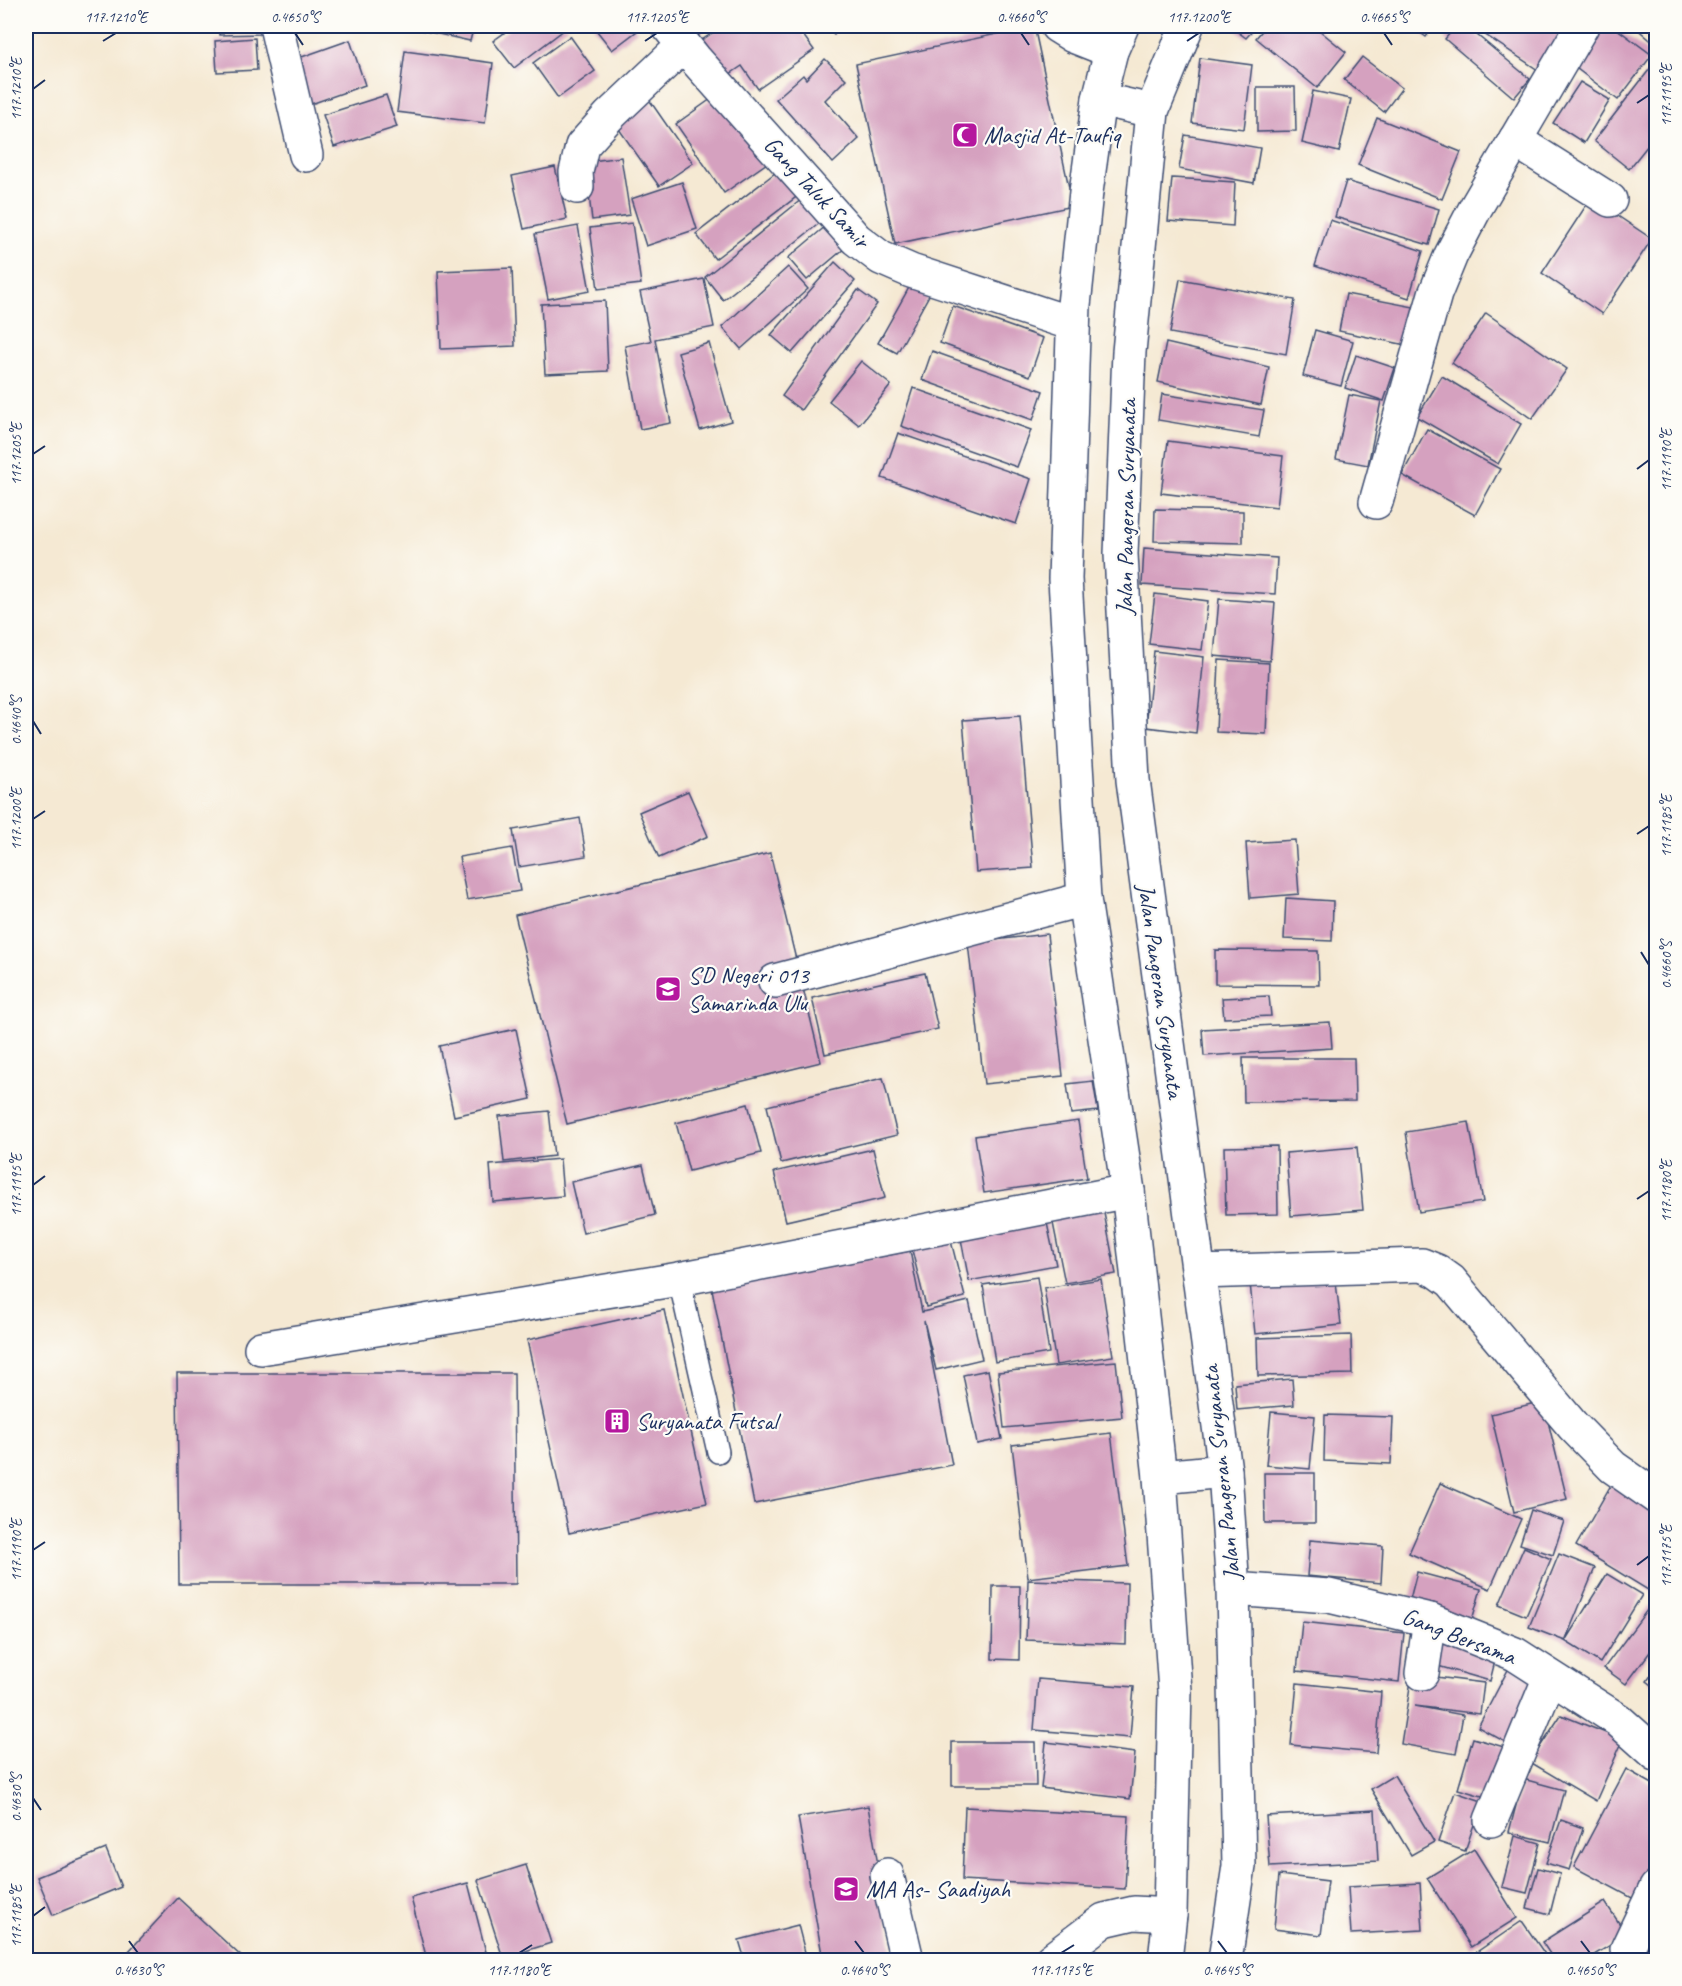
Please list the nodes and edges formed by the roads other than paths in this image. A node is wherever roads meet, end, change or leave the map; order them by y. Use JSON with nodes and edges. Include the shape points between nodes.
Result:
{"nodes":[{"id":1,"x":276,"y":26,"type":"edge"},
{"id":2,"x":1057,"y":26,"type":"edge"},
{"id":3,"x":1187,"y":26,"type":"edge"},
{"id":4,"x":1582,"y":26,"type":"edge"},
{"id":5,"x":676,"y":35,"type":"edge"},
{"id":6,"x":1117,"y":38,"type":"edge"},
{"id":7,"x":1099,"y":99,"type":"junction"},
{"id":8,"x":1152,"y":111,"type":"junction"},
{"id":9,"x":1515,"y":140,"type":"junction"},
{"id":10,"x":306,"y":155,"type":"dead end"},
{"id":11,"x":577,"y":187,"type":"dead end"},
{"id":12,"x":1610,"y":200,"type":"dead end"},
{"id":13,"x":1073,"y":324,"type":"junction"},
{"id":14,"x":1376,"y":502,"type":"dead end"},
{"id":15,"x":1084,"y":899,"type":"junction"},
{"id":16,"x":776,"y":981,"type":"dead end"},
{"id":17,"x":1128,"y":1191,"type":"junction"},
{"id":18,"x":1199,"y":1272,"type":"junction"},
{"id":19,"x":680,"y":1279,"type":"junction"},
{"id":20,"x":261,"y":1348,"type":"dead end"},
{"id":21,"x":718,"y":1452,"type":"dead end"},
{"id":22,"x":1225,"y":1471,"type":"junction"},
{"id":23,"x":1160,"y":1477,"type":"junction"},
{"id":24,"x":1656,"y":1497,"type":"edge"},
{"id":25,"x":1233,"y":1589,"type":"junction"},
{"id":26,"x":1430,"y":1620,"type":"junction"},
{"id":27,"x":1422,"y":1672,"type":"dead end"},
{"id":28,"x":1550,"y":1677,"type":"junction"},
{"id":29,"x":1656,"y":1754,"type":"edge"},
{"id":30,"x":1491,"y":1820,"type":"dead end"},
{"id":31,"x":887,"y":1875,"type":"dead end"},
{"id":32,"x":1656,"y":1888,"type":"edge"},
{"id":33,"x":1170,"y":1915,"type":"junction"},
{"id":34,"x":1627,"y":1949,"type":"dead end"},
{"id":35,"x":908,"y":1960,"type":"edge"},
{"id":36,"x":1052,"y":1960,"type":"edge"},
{"id":37,"x":1165,"y":1960,"type":"edge"},
{"id":38,"x":1225,"y":1960,"type":"edge"}],
"edges":[{"from":1,"to":10,"type":"street"},
{"from":2,"to":6,"type":"street","via":[[1073,36]]},
{"from":3,"to":8,"type":"street","name":"Jalan Pangeran Suryanata"},
{"from":4,"to":9,"type":"street"},
{"from":5,"to":11,"type":"street","via":[[582,146]]},
{"from":5,"to":13,"type":"street","name":"Gang Taluk Samir","via":[[856,239],[880,258]]},
{"from":6,"to":7,"type":"street"},
{"from":7,"to":8,"type":"street"},
{"from":7,"to":13,"type":"street"},
{"from":8,"to":18,"type":"street","name":"Jalan Pangeran Suryanata","via":[[1129,352],[1121,554],[1133,780]]},
{"from":9,"to":12,"type":"street"},
{"from":9,"to":14,"type":"street","via":[[1450,255],[1435,294]]},
{"from":13,"to":15,"type":"street","via":[[1065,579]]},
{"from":15,"to":16,"type":"street"},
{"from":15,"to":17,"type":"street"},
{"from":17,"to":19,"type":"street"},
{"from":17,"to":23,"type":"street"},
{"from":18,"to":22,"type":"street","name":"Jalan Pangeran Suryanata"},
{"from":18,"to":24,"type":"street","via":[[1422,1265],[1437,1271],[1451,1281],[1573,1426],[1613,1467]]},
{"from":19,"to":20,"type":"street"},
{"from":19,"to":21,"type":"lane"},
{"from":22,"to":23,"type":"street"},
{"from":22,"to":25,"type":"street","name":"Jalan Pangeran Suryanata"},
{"from":23,"to":33,"type":"street","via":[[1175,1691]]},
{"from":25,"to":26,"type":"street","name":"Gang Bersama","via":[[1329,1596]]},
{"from":25,"to":38,"type":"street","name":"Jalan Pangeran Suryanata","via":[[1239,1866]]},
{"from":26,"to":27,"type":"street"},
{"from":26,"to":28,"type":"street","name":"Gang Bersama","via":[[1515,1654]]},
{"from":28,"to":29,"type":"street","name":"Gang Bersama","via":[[1618,1720]]},
{"from":28,"to":30,"type":"street"},
{"from":31,"to":35,"type":"street"},
{"from":32,"to":34,"type":"street"},
{"from":33,"to":36,"type":"street","via":[[1134,1913],[1104,1920]]},
{"from":33,"to":37,"type":"street"}]}
